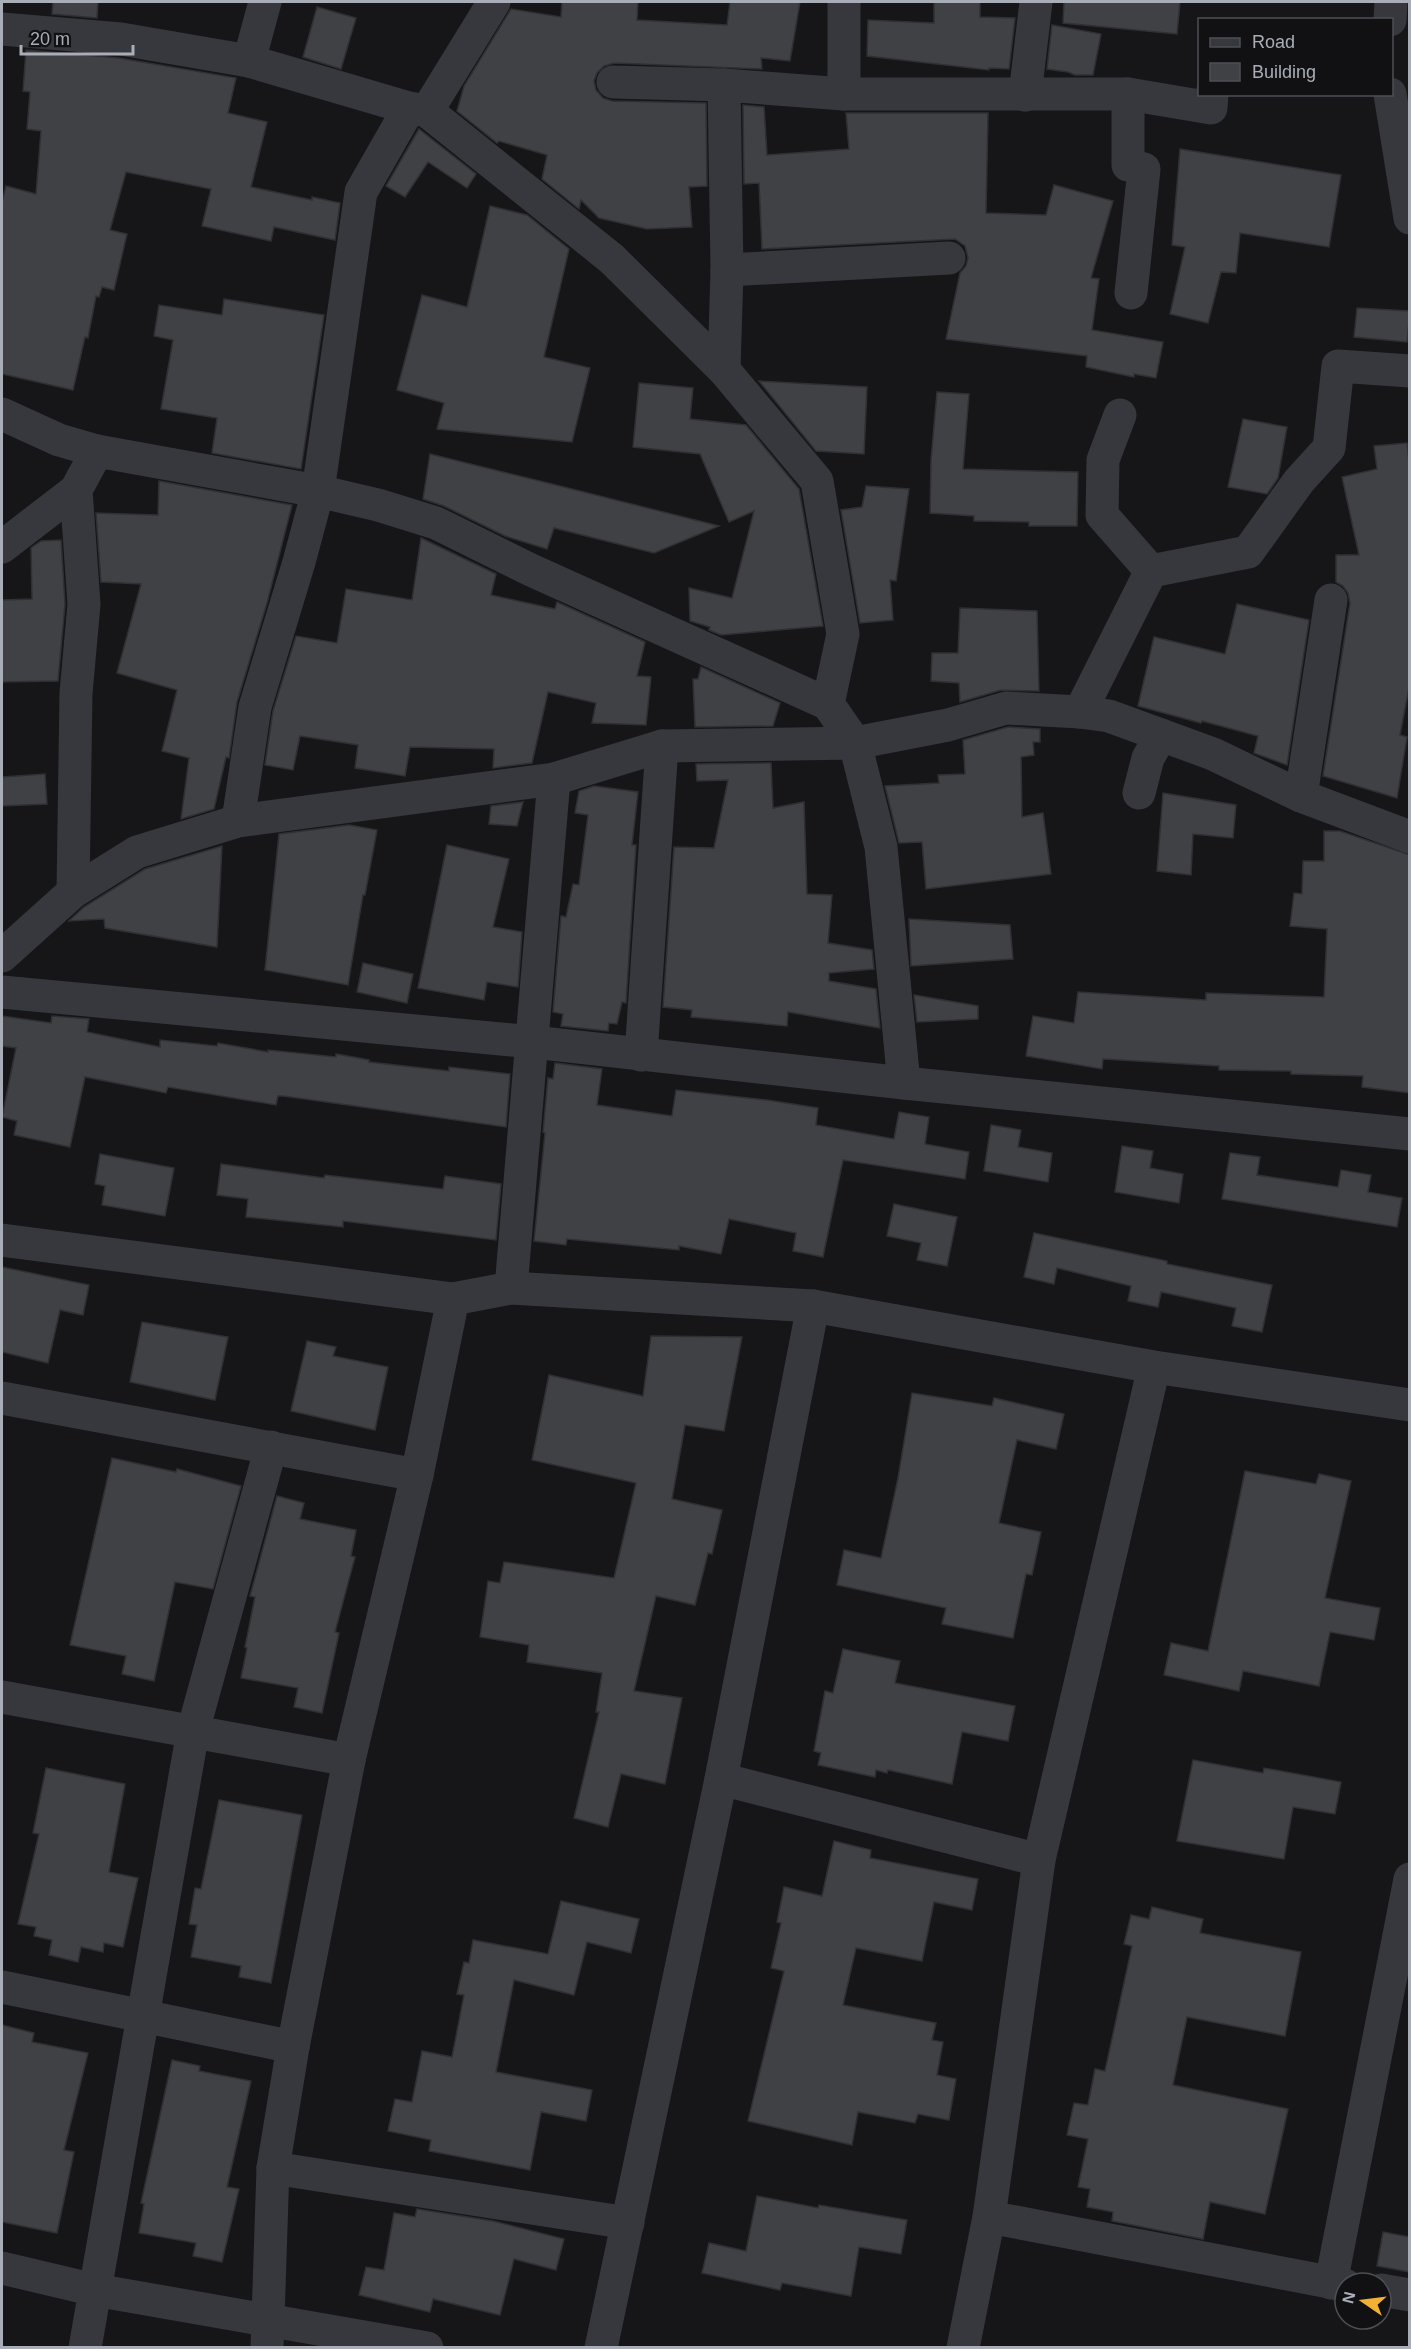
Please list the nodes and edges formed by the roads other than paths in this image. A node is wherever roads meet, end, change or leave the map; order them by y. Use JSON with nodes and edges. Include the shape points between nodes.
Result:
{"nodes":[{"id":1,"x":265,"y":2,"type":"edge"},
{"id":2,"x":494,"y":2,"type":"edge"},
{"id":3,"x":844,"y":2,"type":"edge"},
{"id":4,"x":1036,"y":2,"type":"edge"},
{"id":5,"x":1391,"y":2,"type":"edge"},
{"id":6,"x":1390,"y":18,"type":"edge"},
{"id":7,"x":2,"y":29,"type":"edge"},
{"id":8,"x":249,"y":61,"type":"junction"},
{"id":9,"x":613,"y":82,"type":"dead end"},
{"id":10,"x":724,"y":85,"type":"junction"},
{"id":11,"x":844,"y":94,"type":"junction"},
{"id":12,"x":1025,"y":94,"type":"junction"},
{"id":13,"x":1128,"y":94,"type":"junction"},
{"id":14,"x":1212,"y":96,"type":"edge"},
{"id":15,"x":1396,"y":98,"type":"edge"},
{"id":16,"x":418,"y":109,"type":"junction"},
{"id":17,"x":1410,"y":218,"type":"edge"},
{"id":18,"x":949,"y":258,"type":"dead end"},
{"id":19,"x":727,"y":270,"type":"junction"},
{"id":20,"x":1131,"y":293,"type":"dead end"},
{"id":21,"x":724,"y":370,"type":"junction"},
{"id":22,"x":1410,"y":371,"type":"edge"},
{"id":23,"x":2,"y":414,"type":"edge"},
{"id":24,"x":1120,"y":415,"type":"dead end"},
{"id":25,"x":97,"y":451,"type":"junction"},
{"id":26,"x":76,"y":490,"type":"junction"},
{"id":27,"x":318,"y":491,"type":"junction"},
{"id":28,"x":2,"y":548,"type":"edge"},
{"id":29,"x":1151,"y":571,"type":"junction"},
{"id":30,"x":1331,"y":600,"type":"dead end"},
{"id":31,"x":828,"y":704,"type":"junction"},
{"id":32,"x":1080,"y":712,"type":"junction"},
{"id":33,"x":1161,"y":735,"type":"junction"},
{"id":34,"x":855,"y":743,"type":"junction"},
{"id":35,"x":662,"y":746,"type":"junction"},
{"id":36,"x":554,"y":779,"type":"junction"},
{"id":37,"x":1139,"y":793,"type":"dead end"},
{"id":38,"x":1300,"y":796,"type":"junction"},
{"id":39,"x":238,"y":821,"type":"junction"},
{"id":40,"x":1410,"y":837,"type":"edge"},
{"id":41,"x":73,"y":892,"type":"junction"},
{"id":42,"x":2,"y":956,"type":"edge"},
{"id":43,"x":2,"y":992,"type":"edge"},
{"id":44,"x":533,"y":1042,"type":"junction"},
{"id":45,"x":641,"y":1055,"type":"junction"},
{"id":46,"x":904,"y":1083,"type":"junction"},
{"id":47,"x":1410,"y":1134,"type":"edge"},
{"id":48,"x":2,"y":1240,"type":"edge"},
{"id":49,"x":511,"y":1287,"type":"junction"},
{"id":50,"x":453,"y":1299,"type":"junction"},
{"id":51,"x":813,"y":1306,"type":"junction"},
{"id":52,"x":1154,"y":1367,"type":"junction"},
{"id":53,"x":2,"y":1398,"type":"edge"},
{"id":54,"x":1410,"y":1405,"type":"edge"},
{"id":55,"x":270,"y":1447,"type":"junction"},
{"id":56,"x":417,"y":1476,"type":"junction"},
{"id":57,"x":2,"y":1698,"type":"edge"},
{"id":58,"x":193,"y":1731,"type":"junction"},
{"id":59,"x":349,"y":1760,"type":"junction"},
{"id":60,"x":721,"y":1779,"type":"junction"},
{"id":61,"x":1039,"y":1860,"type":"junction"},
{"id":62,"x":1410,"y":1879,"type":"edge"},
{"id":63,"x":2,"y":1988,"type":"edge"},
{"id":64,"x":143,"y":2016,"type":"junction"},
{"id":65,"x":293,"y":2047,"type":"junction"},
{"id":66,"x":273,"y":2168,"type":"junction"},
{"id":67,"x":989,"y":2217,"type":"junction"},
{"id":68,"x":628,"y":2223,"type":"junction"},
{"id":69,"x":2,"y":2268,"type":"edge"},
{"id":70,"x":1340,"y":2271,"type":"edge"},
{"id":71,"x":1333,"y":2283,"type":"edge"},
{"id":72,"x":95,"y":2290,"type":"junction"},
{"id":73,"x":1393,"y":2292,"type":"edge"},
{"id":74,"x":1410,"y":2295,"type":"edge"},
{"id":75,"x":268,"y":2334,"type":"edge"},
{"id":76,"x":85,"y":2348,"type":"edge"},
{"id":77,"x":427,"y":2348,"type":"edge"},
{"id":78,"x":602,"y":2348,"type":"edge"},
{"id":79,"x":963,"y":2348,"type":"edge"}],
"edges":[{"from":1,"to":8,"type":"street"},
{"from":2,"to":16,"type":"street"},
{"from":3,"to":11,"type":"street"},
{"from":4,"to":12,"type":"street"},
{"from":5,"to":6,"type":"street"},
{"from":7,"to":8,"type":"street","via":[[121,39]]},
{"from":8,"to":16,"type":"street"},
{"from":9,"to":10,"type":"street"},
{"from":10,"to":11,"type":"street"},
{"from":10,"to":19,"type":"street"},
{"from":11,"to":12,"type":"street"},
{"from":12,"to":13,"type":"street"},
{"from":13,"to":14,"type":"street","via":[[1211,108]]},
{"from":13,"to":20,"type":"street","via":[[1128,165],[1144,169]]},
{"from":15,"to":17,"type":"street"},
{"from":16,"to":21,"type":"street","via":[[612,259]]},
{"from":16,"to":27,"type":"street","via":[[361,192]]},
{"from":18,"to":19,"type":"street"},
{"from":19,"to":21,"type":"street"},
{"from":21,"to":31,"type":"street","via":[[818,481],[843,634]]},
{"from":22,"to":29,"type":"street","via":[[1338,366],[1329,448],[1299,481],[1248,552]]},
{"from":23,"to":25,"type":"street","via":[[59,440]]},
{"from":24,"to":29,"type":"street","via":[[1103,460],[1102,515]]},
{"from":25,"to":26,"type":"street"},
{"from":25,"to":27,"type":"street"},
{"from":26,"to":28,"type":"street"},
{"from":26,"to":41,"type":"street","via":[[84,604],[76,693]]},
{"from":27,"to":31,"type":"street","via":[[436,523]]},
{"from":27,"to":39,"type":"street","via":[[255,707]]},
{"from":29,"to":32,"type":"street"},
{"from":30,"to":38,"type":"street"},
{"from":31,"to":34,"type":"street"},
{"from":32,"to":33,"type":"street","via":[[1109,716]]},
{"from":32,"to":34,"type":"street","via":[[1006,708],[948,725]]},
{"from":33,"to":37,"type":"street","via":[[1148,758]]},
{"from":33,"to":38,"type":"street","via":[[1214,754]]},
{"from":34,"to":35,"type":"street"},
{"from":34,"to":46,"type":"street","via":[[881,847]]},
{"from":35,"to":36,"type":"street"},
{"from":35,"to":45,"type":"street"},
{"from":36,"to":39,"type":"street"},
{"from":36,"to":44,"type":"street"},
{"from":38,"to":40,"type":"street"},
{"from":39,"to":41,"type":"street","via":[[137,852]]},
{"from":41,"to":42,"type":"street"},
{"from":43,"to":44,"type":"street"},
{"from":44,"to":45,"type":"street"},
{"from":44,"to":49,"type":"street"},
{"from":45,"to":46,"type":"street"},
{"from":46,"to":47,"type":"street"},
{"from":48,"to":50,"type":"street"},
{"from":49,"to":50,"type":"street"},
{"from":49,"to":51,"type":"street"},
{"from":50,"to":56,"type":"street"},
{"from":51,"to":52,"type":"street"},
{"from":51,"to":60,"type":"street"},
{"from":52,"to":54,"type":"street"},
{"from":52,"to":61,"type":"street"},
{"from":53,"to":55,"type":"street"},
{"from":55,"to":56,"type":"street"},
{"from":55,"to":58,"type":"street"},
{"from":56,"to":59,"type":"street"},
{"from":57,"to":58,"type":"street"},
{"from":58,"to":59,"type":"street"},
{"from":58,"to":64,"type":"street"},
{"from":59,"to":65,"type":"street"},
{"from":60,"to":61,"type":"street"},
{"from":60,"to":68,"type":"street"},
{"from":61,"to":67,"type":"street"},
{"from":62,"to":70,"type":"street"},
{"from":63,"to":64,"type":"street"},
{"from":64,"to":65,"type":"street"},
{"from":64,"to":72,"type":"street"},
{"from":65,"to":66,"type":"street"},
{"from":66,"to":68,"type":"street"},
{"from":66,"to":75,"type":"street"},
{"from":67,"to":71,"type":"street"},
{"from":67,"to":79,"type":"street"},
{"from":68,"to":78,"type":"street"},
{"from":69,"to":72,"type":"street"},
{"from":72,"to":75,"type":"street"},
{"from":72,"to":76,"type":"street"},
{"from":73,"to":74,"type":"street"},
{"from":75,"to":77,"type":"street"}]}
